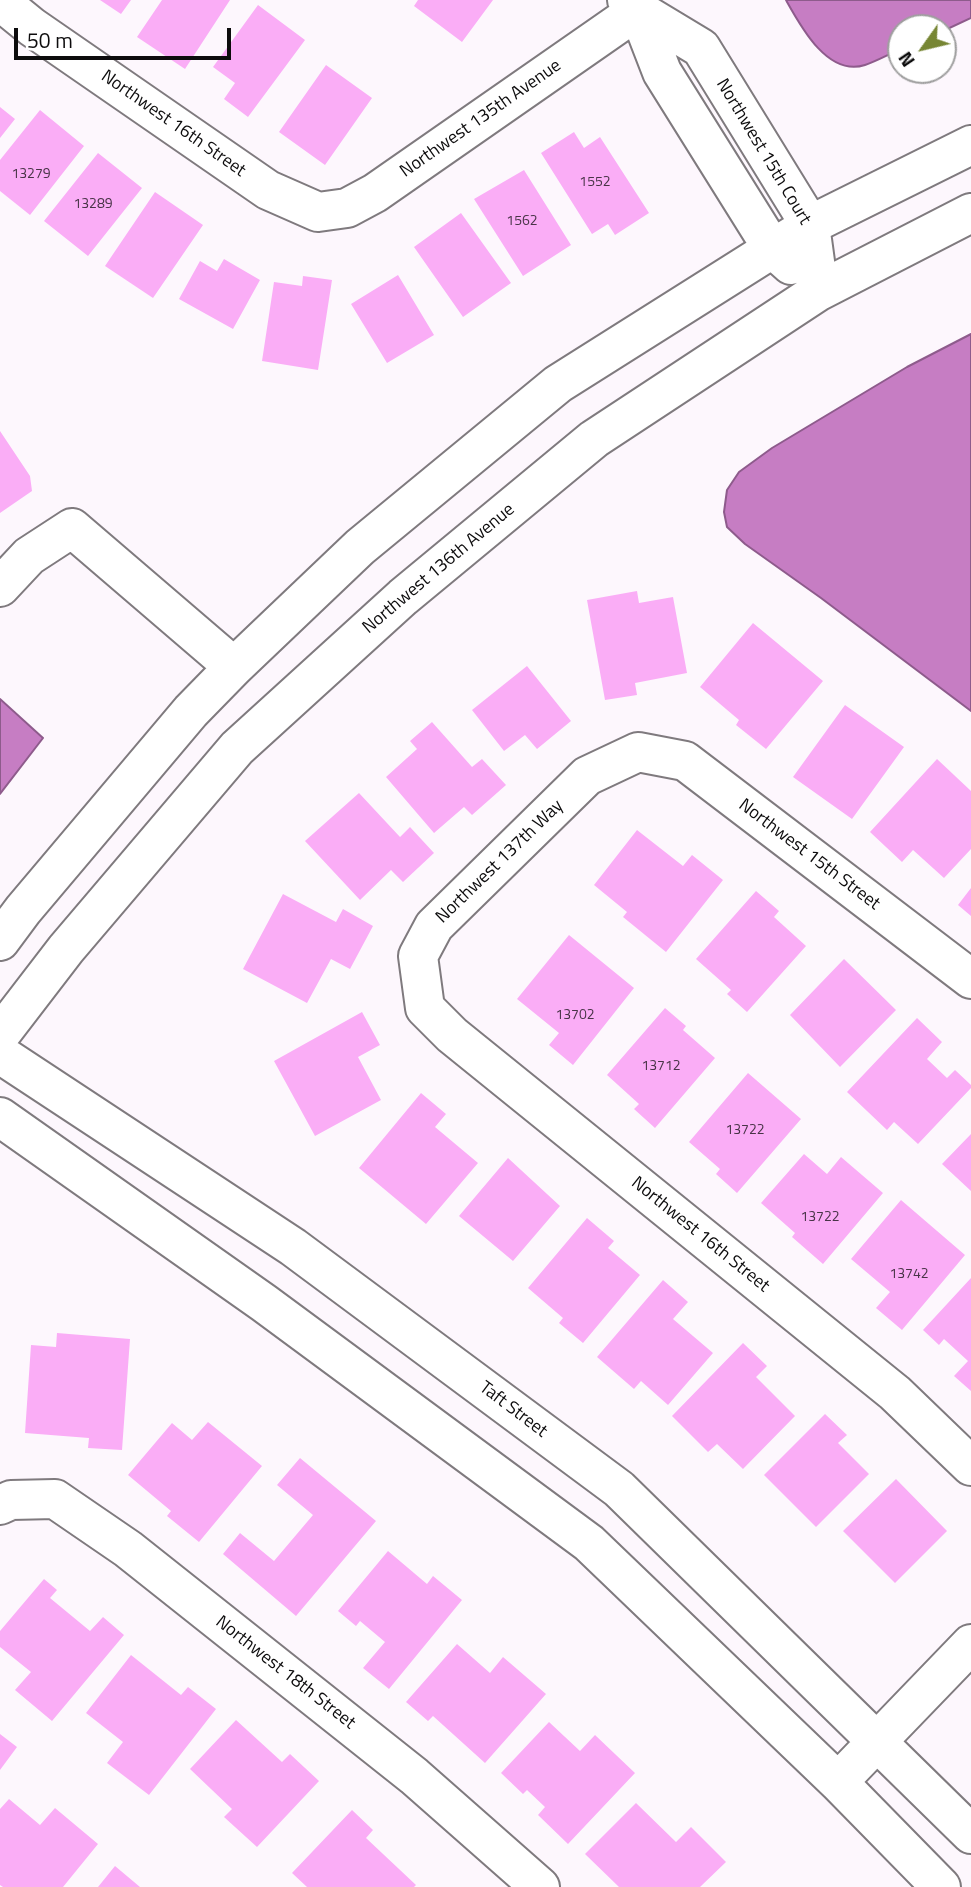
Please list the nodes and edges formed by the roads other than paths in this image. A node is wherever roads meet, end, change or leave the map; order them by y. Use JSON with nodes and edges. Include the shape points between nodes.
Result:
{"nodes":[{"id":1,"x":0,"y":1,"type":"edge"},
{"id":2,"x":632,"y":5,"type":"edge"},
{"id":3,"x":971,"y":145,"type":"edge"},
{"id":4,"x":318,"y":212,"type":"joint"},
{"id":5,"x":971,"y":213,"type":"edge"},
{"id":6,"x":810,"y":225,"type":"junction"},
{"id":7,"x":772,"y":248,"type":"junction"},
{"id":8,"x":819,"y":290,"type":"junction"},
{"id":9,"x":0,"y":587,"type":"edge"},
{"id":10,"x":234,"y":667,"type":"junction"},
{"id":11,"x":638,"y":751,"type":"joint"},
{"id":12,"x":0,"y":941,"type":"edge"},
{"id":13,"x":971,"y":979,"type":"edge"},
{"id":14,"x":425,"y":1008,"type":"joint"},
{"id":15,"x":0,"y":1035,"type":"edge"},
{"id":16,"x":0,"y":1054,"type":"edge"},
{"id":17,"x":0,"y":1117,"type":"edge"},
{"id":18,"x":971,"y":1466,"type":"edge"},
{"id":19,"x":6,"y":1502,"type":"edge"},
{"id":20,"x":971,"y":1644,"type":"edge"},
{"id":21,"x":878,"y":1741,"type":"junction"},
{"id":22,"x":838,"y":1782,"type":"junction"},
{"id":23,"x":971,"y":1834,"type":"edge"},
{"id":24,"x":540,"y":1887,"type":"edge"},
{"id":25,"x":941,"y":1887,"type":"edge"}],
"edges":[{"from":1,"to":4,"type":"street","name":"Northwest 16th Street","via":[[268,190]]},
{"from":2,"to":4,"type":"street","name":"Northwest 135th Avenue","via":[[375,193],[347,208]]},
{"from":2,"to":6,"type":"street","name":"Northwest 15th Court","via":[[701,48]]},
{"from":2,"to":7,"type":"street","via":[[662,72]]},
{"from":3,"to":6,"type":"street"},
{"from":5,"to":8,"type":"street","name":"Northwest 136th Avenue"},
{"from":6,"to":7,"type":"street"},
{"from":6,"to":8,"type":"street","name":"Northwest 15th Court"},
{"from":7,"to":8,"type":"street"},
{"from":7,"to":10,"type":"street","via":[[558,384],[360,547]]},
{"from":8,"to":15,"type":"street","name":"Northwest 136th Avenue","via":[[594,439],[403,597],[247,738],[66,949]]},
{"from":9,"to":10,"type":"street","via":[[29,556],[72,528]]},
{"from":10,"to":12,"type":"street","via":[[191,711]]},
{"from":11,"to":13,"type":"street","name":"Northwest 15th Street","via":[[685,761]]},
{"from":11,"to":14,"type":"street","name":"Northwest 137th Way","via":[[587,776],[434,926],[418,956]]},
{"from":14,"to":18,"type":"street","name":"Northwest 16th Street","via":[[452,1035],[895,1393]]},
{"from":16,"to":21,"type":"street","name":"Taft Street","via":[[293,1247],[619,1489]]},
{"from":17,"to":22,"type":"street","via":[[264,1303],[589,1544]]},
{"from":19,"to":24,"type":"street","name":"Northwest 18th Street","via":[[55,1499],[128,1549],[414,1776]]},
{"from":20,"to":21,"type":"street"},
{"from":21,"to":22,"type":"street"},
{"from":21,"to":23,"type":"street","name":"Taft Street"},
{"from":22,"to":25,"type":"street"}]}
